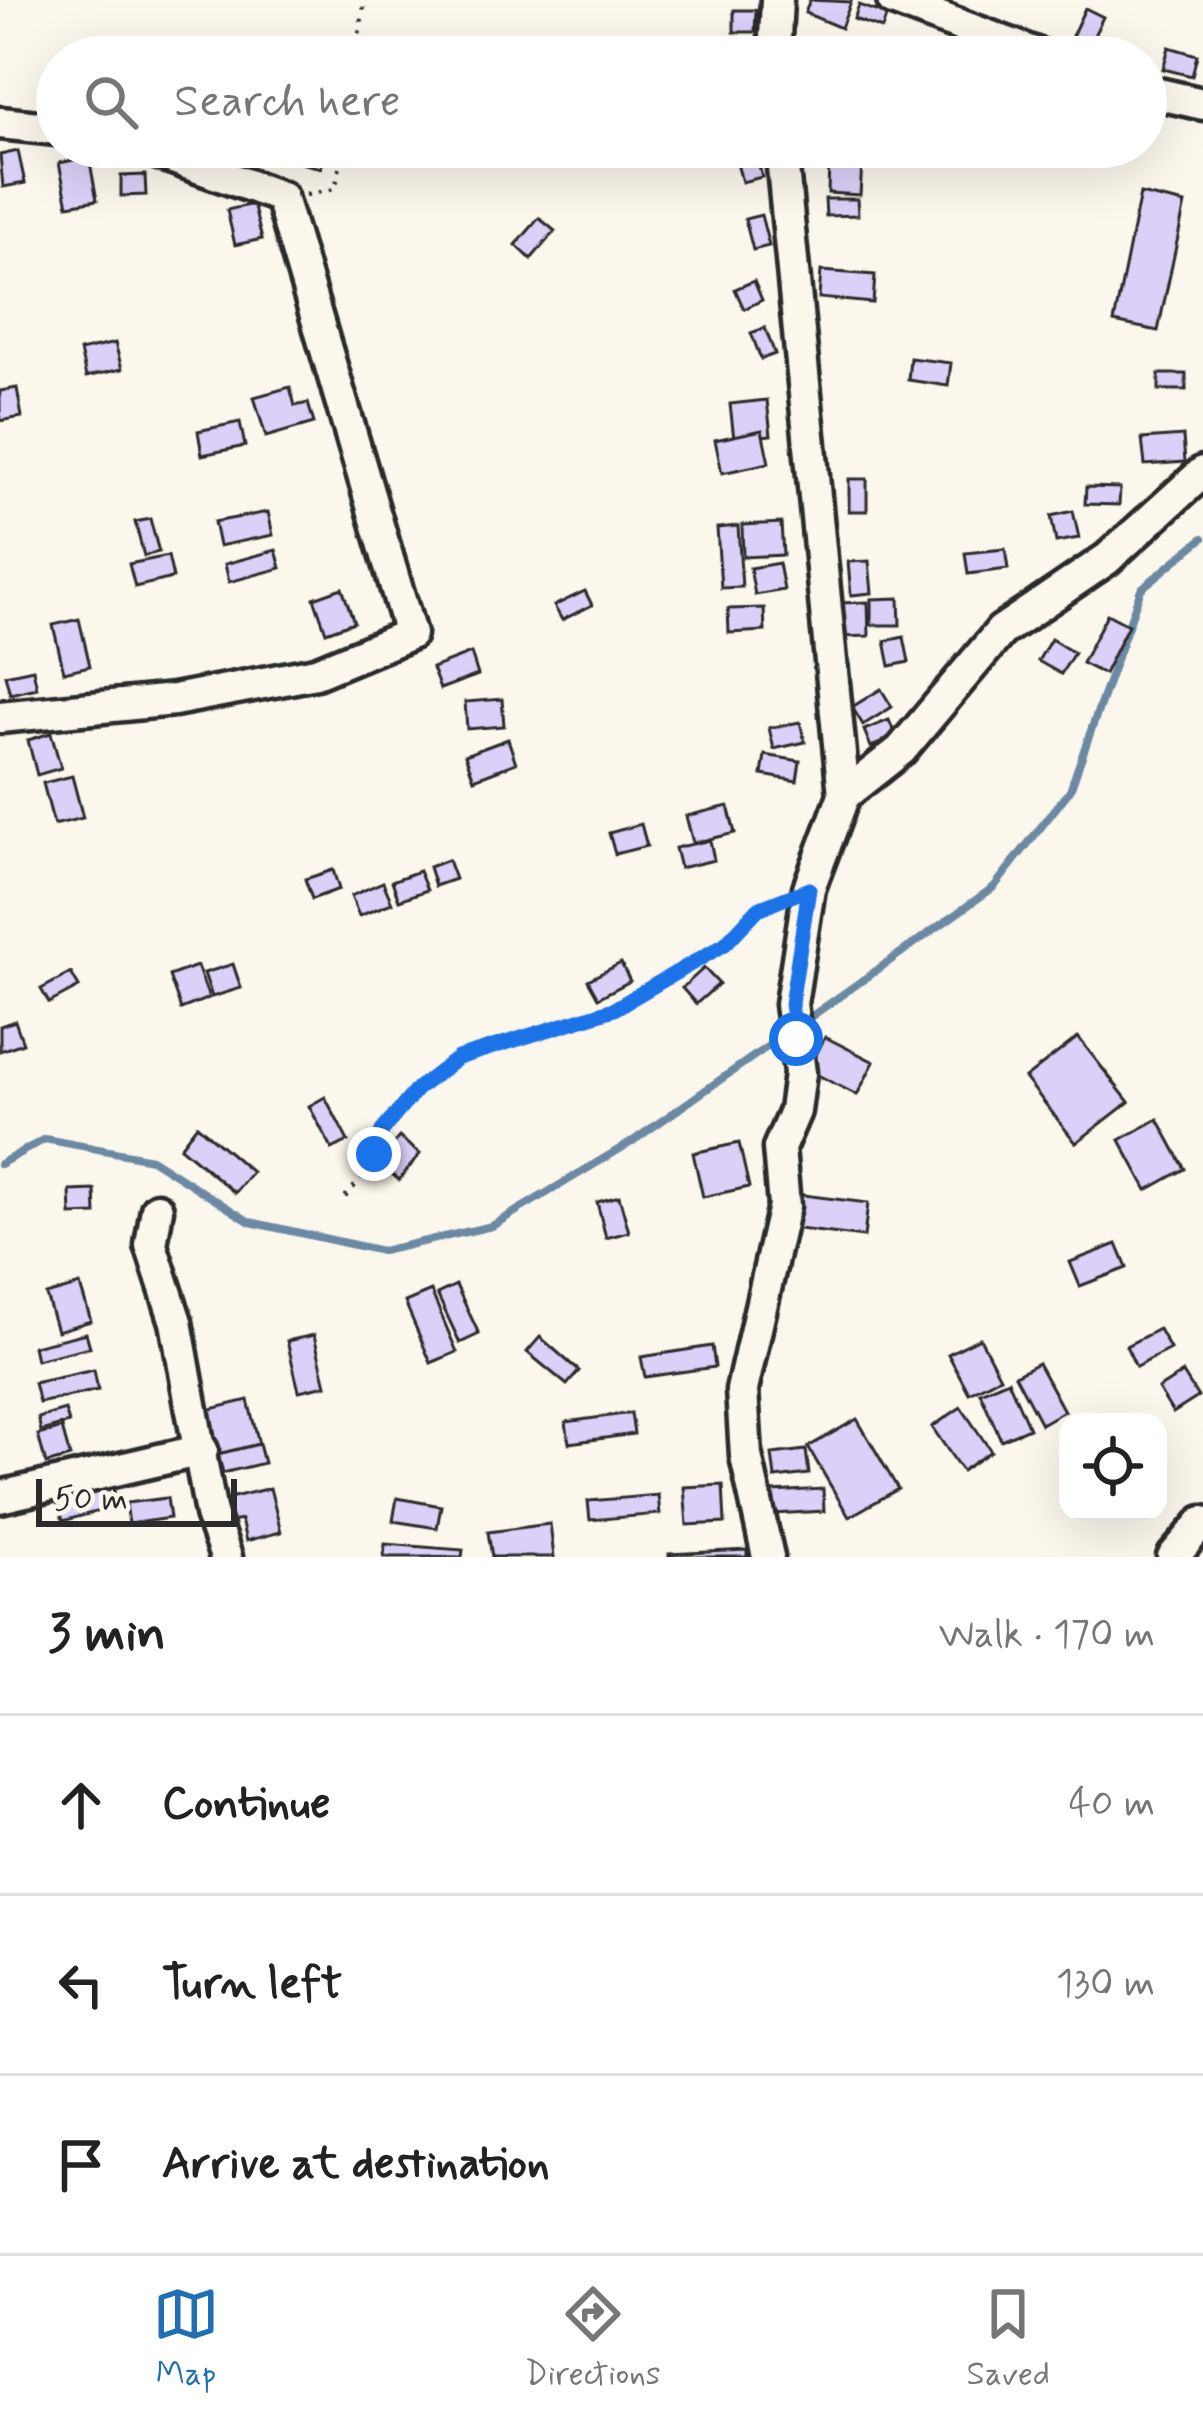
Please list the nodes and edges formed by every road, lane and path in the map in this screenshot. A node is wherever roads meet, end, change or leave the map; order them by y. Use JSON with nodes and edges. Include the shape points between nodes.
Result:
{"nodes":[{"id":1,"x":365,"y":0,"type":"edge"},
{"id":2,"x":777,"y":0,"type":"edge"},
{"id":3,"x":893,"y":0,"type":"edge"},
{"id":4,"x":359,"y":36,"type":"edge"},
{"id":5,"x":775,"y":36,"type":"edge"},
{"id":6,"x":988,"y":36,"type":"edge"},
{"id":7,"x":1167,"y":96,"type":"edge"},
{"id":8,"x":1203,"y":104,"type":"edge"},
{"id":9,"x":0,"y":123,"type":"edge"},
{"id":10,"x":36,"y":127,"type":"edge"},
{"id":11,"x":200,"y":168,"type":"edge"},
{"id":12,"x":340,"y":168,"type":"edge"},
{"id":13,"x":783,"y":168,"type":"edge"},
{"id":14,"x":281,"y":197,"type":"junction"},
{"id":15,"x":1203,"y":472,"type":"edge"},
{"id":16,"x":0,"y":717,"type":"edge"},
{"id":17,"x":844,"y":795,"type":"junction"},
{"id":18,"x":809,"y":889,"type":"junction"},
{"id":19,"x":345,"y":1197,"type":"dead end"},
{"id":20,"x":157,"y":1209,"type":"dead end"},
{"id":21,"x":202,"y":1450,"type":"junction"},
{"id":22,"x":0,"y":1497,"type":"edge"},
{"id":23,"x":1203,"y":1522,"type":"edge"},
{"id":24,"x":226,"y":1557,"type":"edge"},
{"id":25,"x":768,"y":1557,"type":"edge"},
{"id":26,"x":1173,"y":1557,"type":"edge"}],
"edges":[{"from":1,"to":4,"type":"path"},
{"from":2,"to":5,"type":"street"},
{"from":3,"to":6,"type":"street"},
{"from":7,"to":8,"type":"street"},
{"from":9,"to":10,"type":"street"},
{"from":11,"to":14,"type":"street"},
{"from":12,"to":14,"type":"path","via":[[335,189]]},
{"from":13,"to":17,"type":"street"},
{"from":14,"to":16,"type":"street","via":[[410,634],[316,674],[174,700]]},
{"from":15,"to":17,"type":"street","via":[[1107,559],[1001,631],[901,750]]},
{"from":17,"to":18,"type":"street"},
{"from":18,"to":19,"type":"path","via":[[758,909],[725,944],[614,1009],[458,1058],[417,1089],[382,1131],[366,1177]]},
{"from":18,"to":25,"type":"street","via":[[791,1004],[800,1073],[779,1148],[784,1206],[742,1390],[746,1456]]},
{"from":20,"to":21,"type":"street","via":[[151,1245]]},
{"from":21,"to":22,"type":"street"},
{"from":21,"to":24,"type":"street"},
{"from":23,"to":26,"type":"street"}]}
